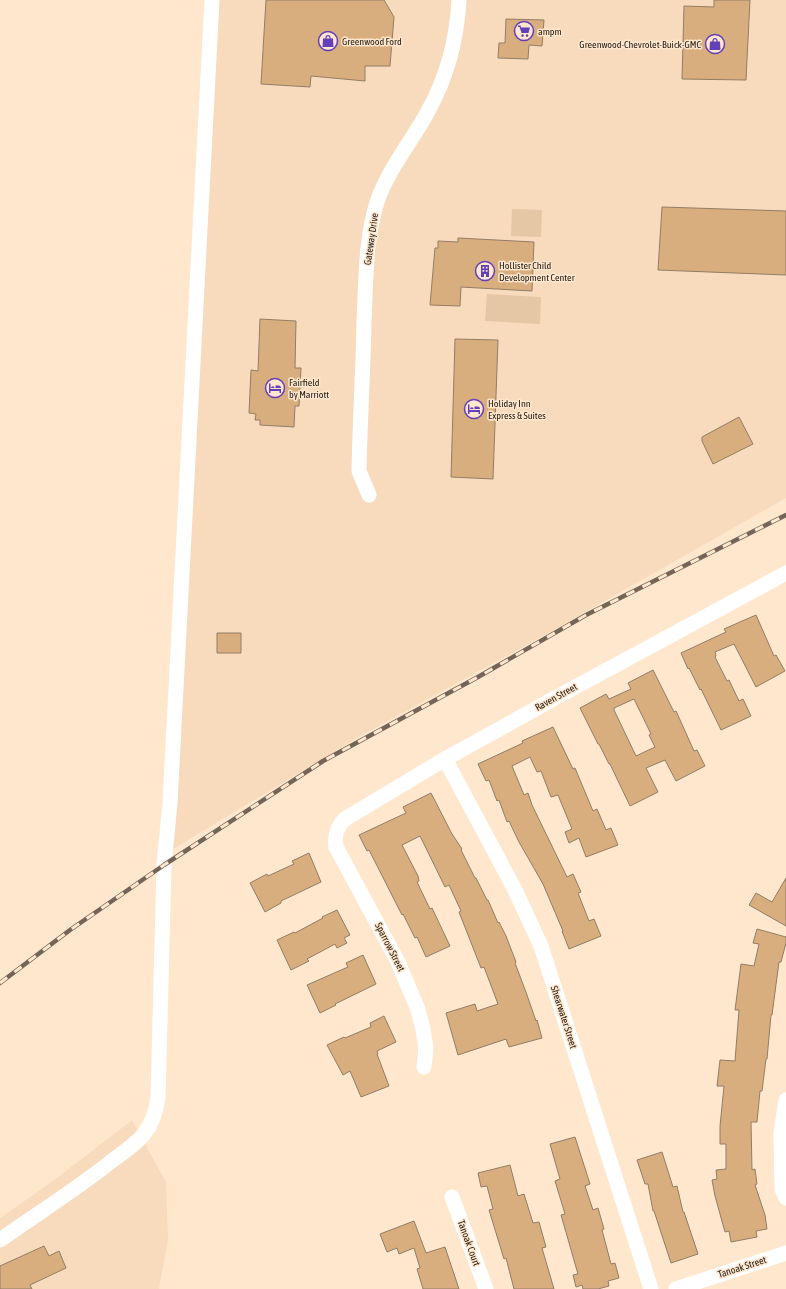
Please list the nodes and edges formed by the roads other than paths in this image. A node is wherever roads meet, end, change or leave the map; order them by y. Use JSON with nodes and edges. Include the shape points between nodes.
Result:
{"nodes":[{"id":1,"x":212,"y":0,"type":"edge"},
{"id":2,"x":459,"y":0,"type":"edge"},
{"id":3,"x":369,"y":495,"type":"dead end"},
{"id":4,"x":786,"y":573,"type":"edge"},
{"id":5,"x":445,"y":759,"type":"junction"},
{"id":6,"x":336,"y":833,"type":"joint"},
{"id":7,"x":424,"y":1067,"type":"dead end"},
{"id":8,"x":786,"y":1100,"type":"edge"},
{"id":9,"x":452,"y":1196,"type":"dead end"},
{"id":10,"x":786,"y":1198,"type":"edge"},
{"id":11,"x":0,"y":1240,"type":"edge"},
{"id":12,"x":786,"y":1253,"type":"edge"},
{"id":13,"x":486,"y":1289,"type":"edge"},
{"id":14,"x":651,"y":1289,"type":"edge"},
{"id":15,"x":676,"y":1289,"type":"edge"}],
"edges":[{"from":1,"to":11,"type":"street","via":[[170,803],[164,865],[158,1098],[155,1114],[147,1130],[135,1143]]},
{"from":2,"to":3,"type":"street","name":"Gateway Drive","via":[[458,20],[446,71],[431,105],[385,181],[372,222],[366,290],[359,471]]},
{"from":4,"to":5,"type":"street","name":"Raven Street"},
{"from":5,"to":6,"type":"street","name":"Raven Street","via":[[345,818]]},
{"from":5,"to":14,"type":"street","name":"Shearwater Street","via":[[514,888],[541,946]]},
{"from":6,"to":7,"type":"street","name":"Sparrow Street","via":[[336,847],[397,960],[417,1007],[426,1048]]},
{"from":8,"to":10,"type":"street","via":[[781,1133],[782,1189]]},
{"from":9,"to":13,"type":"street","name":"Tanoak Court"},
{"from":12,"to":15,"type":"street","name":"Tanoak Street"}]}
